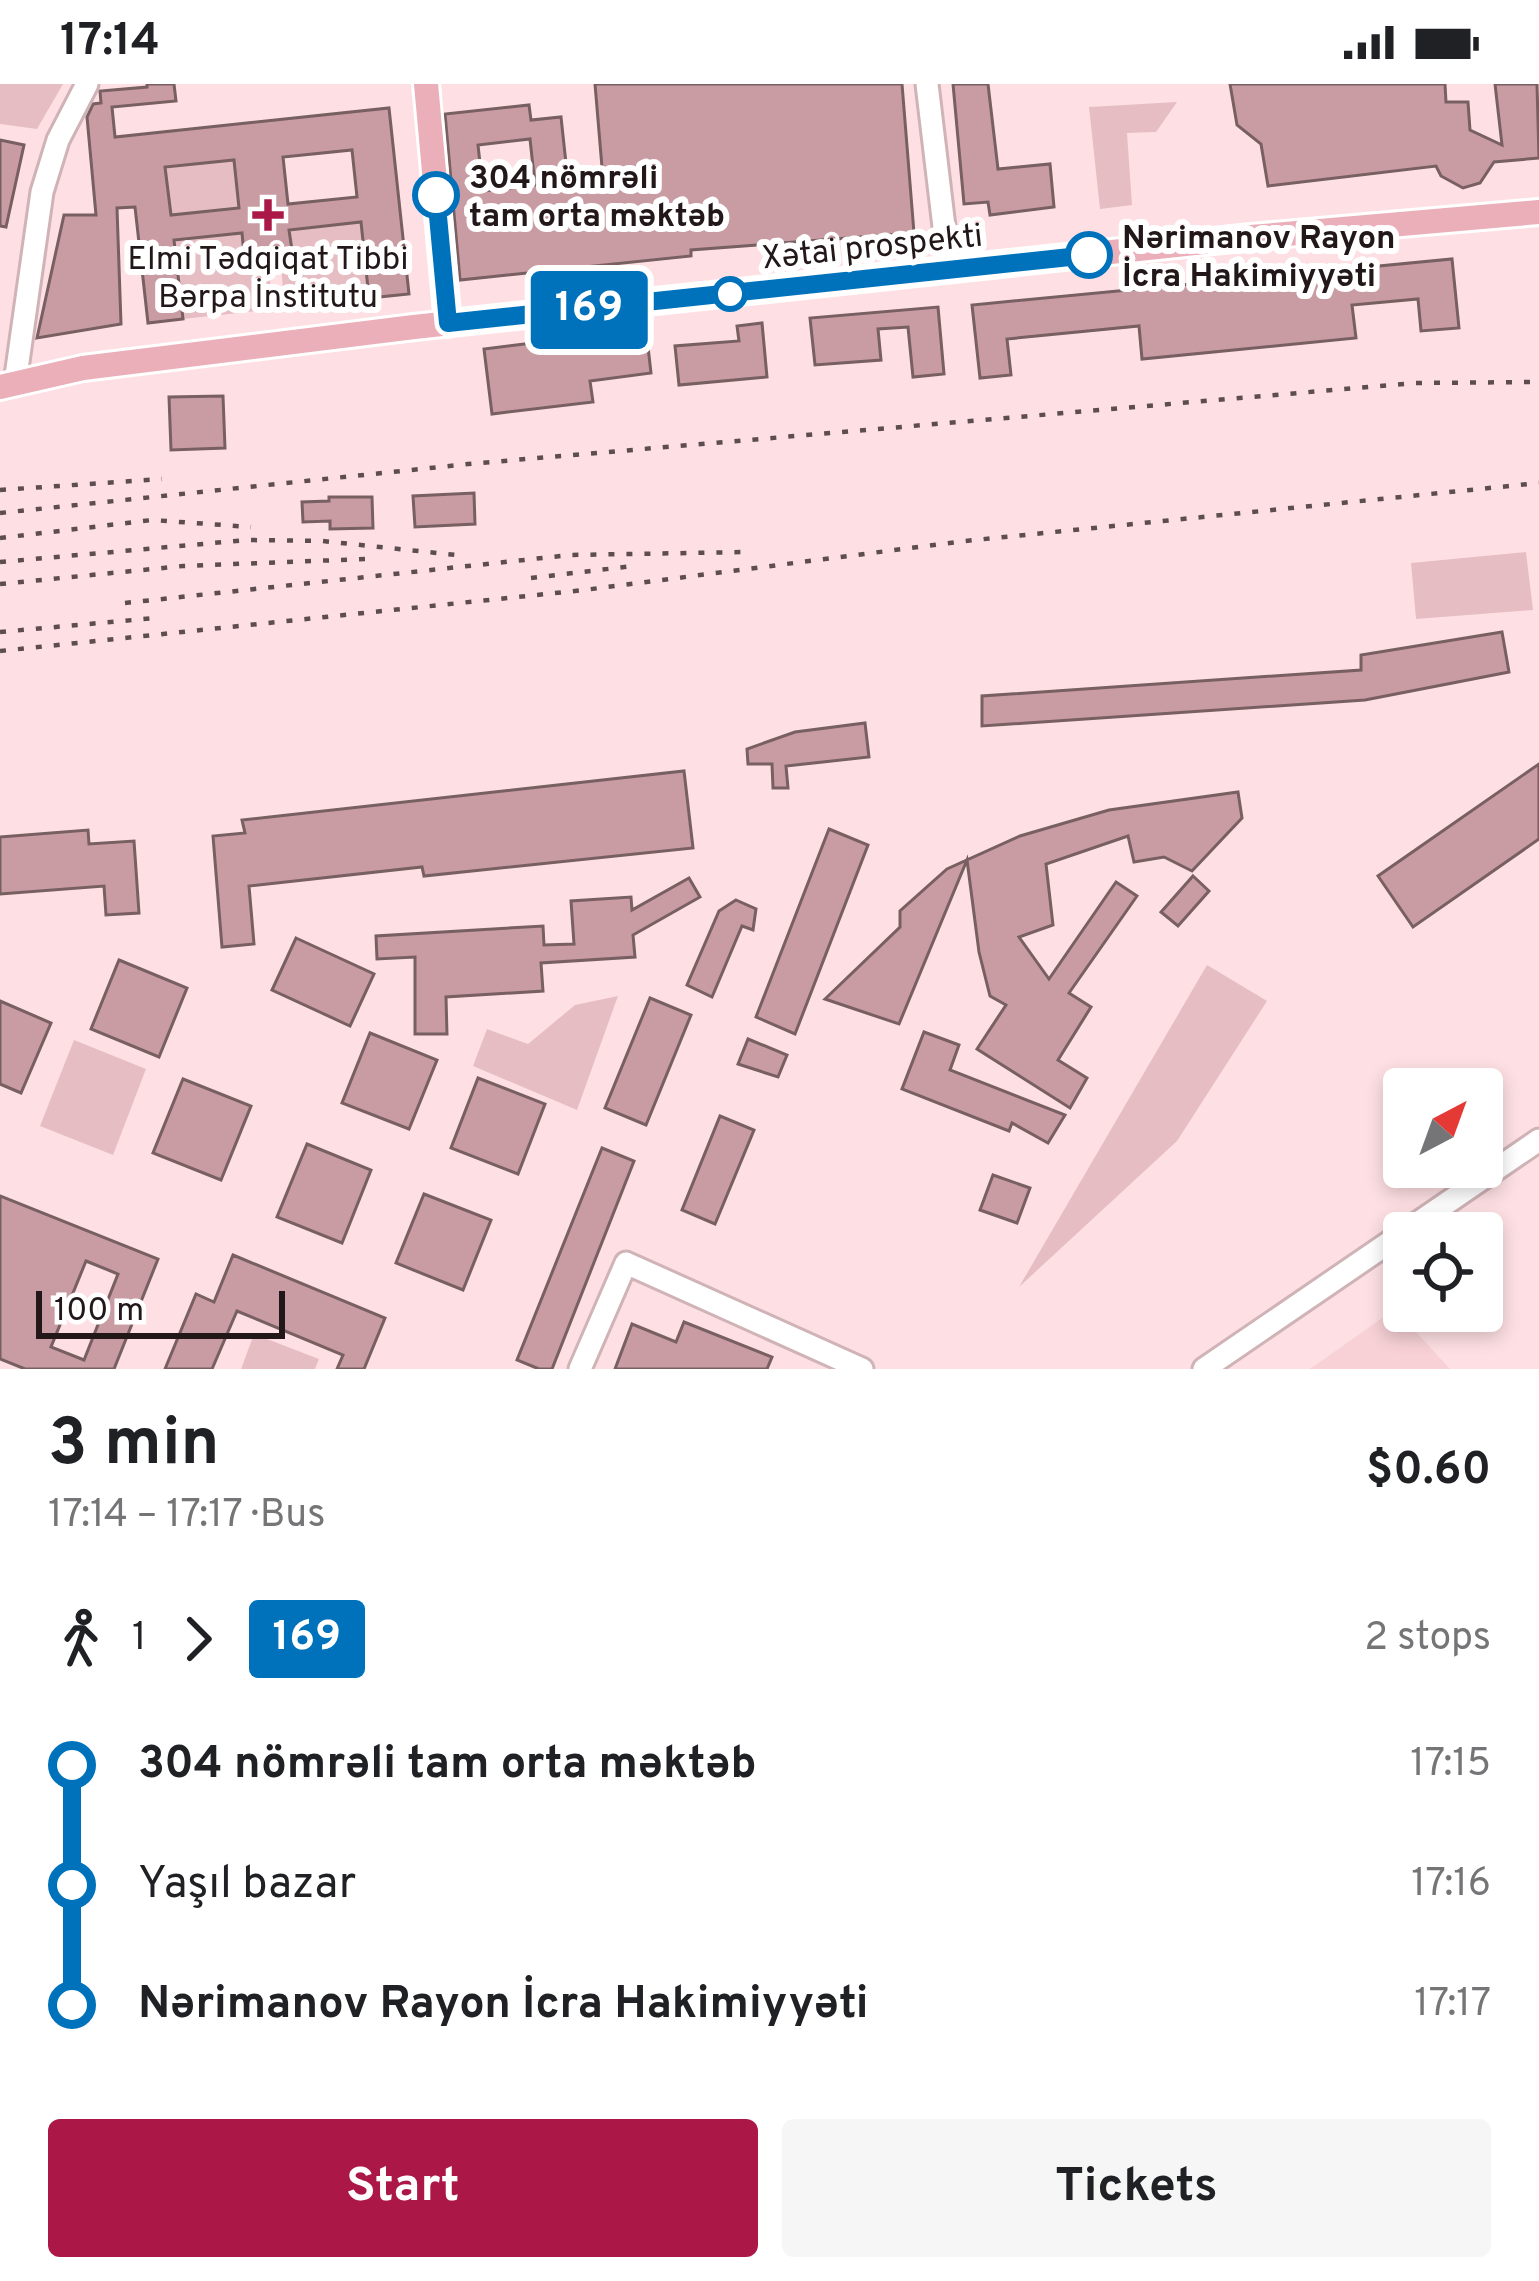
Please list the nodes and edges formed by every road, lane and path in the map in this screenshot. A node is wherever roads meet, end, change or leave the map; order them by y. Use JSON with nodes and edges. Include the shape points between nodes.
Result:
{"nodes":[{"id":1,"x":87,"y":84,"type":"edge"},
{"id":2,"x":425,"y":84,"type":"edge"},
{"id":3,"x":928,"y":84,"type":"edge"},
{"id":4,"x":1539,"y":212,"type":"edge"},
{"id":5,"x":949,"y":269,"type":"junction"},
{"id":6,"x":448,"y":323,"type":"junction"},
{"id":7,"x":7,"y":385,"type":"edge"},
{"id":8,"x":1539,"y":1140,"type":"edge"},
{"id":9,"x":580,"y":1369,"type":"edge"},
{"id":10,"x":862,"y":1369,"type":"edge"},
{"id":11,"x":1204,"y":1369,"type":"edge"}],
"edges":[{"from":1,"to":7,"type":"street","via":[[48,164]]},
{"from":2,"to":6,"type":"main road"},
{"from":3,"to":5,"type":"street"},
{"from":4,"to":5,"type":"main road","name":"Xətai prospekti"},
{"from":5,"to":6,"type":"main road","name":"Xətai prospekti"},
{"from":6,"to":7,"type":"main road","name":"Xətai prospekti","via":[[83,368]]},
{"from":8,"to":11,"type":"street"},
{"from":9,"to":10,"type":"street","via":[[626,1263]]}]}
